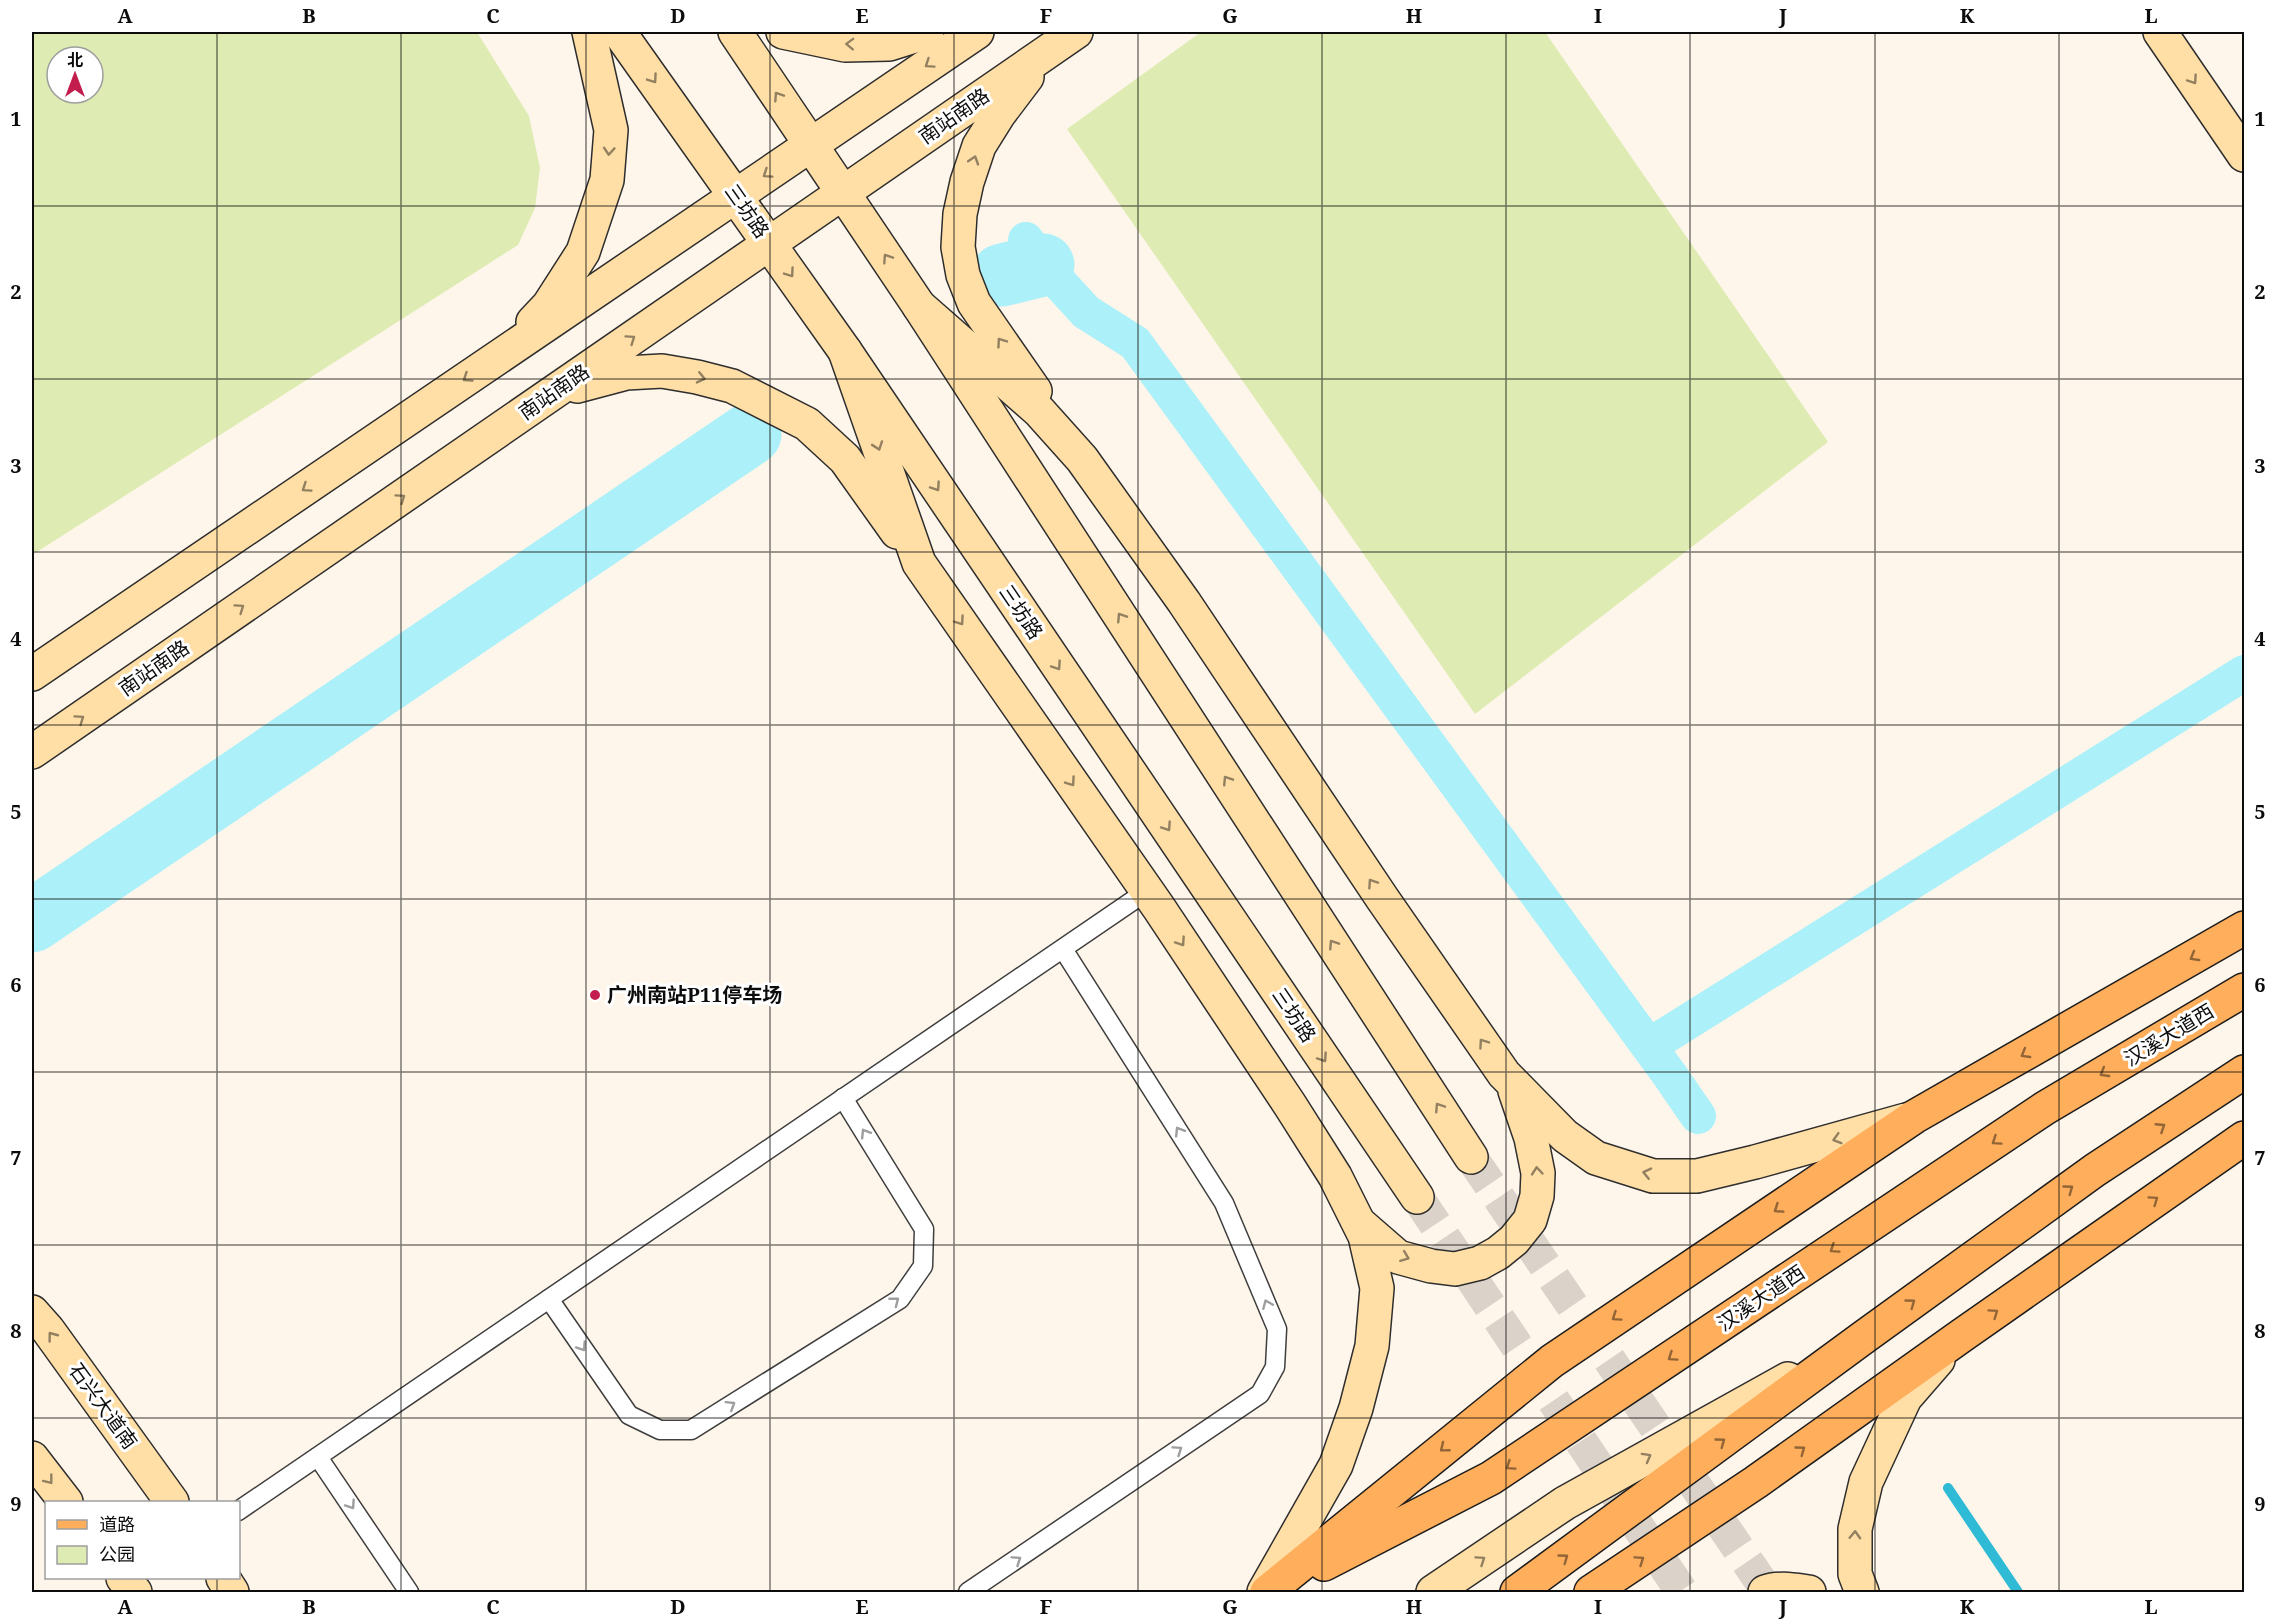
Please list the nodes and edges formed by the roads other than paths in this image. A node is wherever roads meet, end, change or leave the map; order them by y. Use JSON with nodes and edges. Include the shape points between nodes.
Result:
{"nodes":[{"id":1,"x":589,"y":32,"type":"edge"},
{"id":2,"x":619,"y":32,"type":"edge"},
{"id":3,"x":735,"y":32,"type":"edge"},
{"id":4,"x":783,"y":32,"type":"edge"},
{"id":5,"x":927,"y":32,"type":"edge"},
{"id":6,"x":977,"y":32,"type":"edge"},
{"id":7,"x":1076,"y":32,"type":"edge"},
{"id":8,"x":2160,"y":32,"type":"edge"},
{"id":9,"x":1046,"y":53,"type":"junction"},
{"id":10,"x":811,"y":144,"type":"junction"},
{"id":11,"x":2244,"y":155,"type":"edge"},
{"id":12,"x":843,"y":192,"type":"junction"},
{"id":13,"x":736,"y":196,"type":"junction"},
{"id":14,"x":769,"y":244,"type":"junction"},
{"id":15,"x":920,"y":306,"type":"junction"},
{"id":16,"x":845,"y":351,"type":"junction"},
{"id":17,"x":505,"y":353,"type":"junction"},
{"id":18,"x":525,"y":412,"type":"junction"},
{"id":19,"x":1082,"y":459,"type":"junction"},
{"id":20,"x":919,"y":563,"type":"junction"},
{"id":21,"x":32,"y":674,"type":"edge"},
{"id":22,"x":32,"y":752,"type":"edge"},
{"id":23,"x":1147,"y":891,"type":"junction"},
{"id":24,"x":2244,"y":928,"type":"edge"},
{"id":25,"x":1063,"y":949,"type":"junction"},
{"id":26,"x":2244,"y":990,"type":"edge"},
{"id":27,"x":2244,"y":1072,"type":"edge"},
{"id":28,"x":1511,"y":1081,"type":"junction"},
{"id":29,"x":843,"y":1098,"type":"junction"},
{"id":30,"x":1914,"y":1117,"type":"junction"},
{"id":31,"x":2244,"y":1138,"type":"edge"},
{"id":32,"x":1471,"y":1156,"type":"tunnel mouth"},
{"id":33,"x":1417,"y":1197,"type":"tunnel mouth"},
{"id":34,"x":1358,"y":1223,"type":"junction"},
{"id":35,"x":549,"y":1299,"type":"junction"},
{"id":36,"x":32,"y":1312,"type":"edge"},
{"id":37,"x":1961,"y":1336,"type":"junction"},
{"id":38,"x":1864,"y":1337,"type":"junction"},
{"id":39,"x":318,"y":1457,"type":"junction"},
{"id":40,"x":32,"y":1458,"type":"edge"},
{"id":41,"x":64,"y":1501,"type":"edge"},
{"id":42,"x":171,"y":1501,"type":"edge"},
{"id":43,"x":240,"y":1510,"type":"edge"},
{"id":44,"x":124,"y":1579,"type":"edge"},
{"id":45,"x":224,"y":1579,"type":"edge"},
{"id":46,"x":135,"y":1593,"type":"edge"},
{"id":47,"x":232,"y":1593,"type":"edge"},
{"id":48,"x":409,"y":1593,"type":"edge"},
{"id":49,"x":968,"y":1593,"type":"edge"},
{"id":50,"x":1267,"y":1593,"type":"edge"},
{"id":51,"x":1433,"y":1593,"type":"edge"},
{"id":52,"x":1517,"y":1593,"type":"edge"},
{"id":53,"x":1591,"y":1593,"type":"edge"},
{"id":54,"x":1765,"y":1593,"type":"edge"},
{"id":55,"x":1809,"y":1593,"type":"edge"},
{"id":56,"x":1862,"y":1593,"type":"edge"}],
"edges":[{"from":1,"to":17,"type":"main road","one_way":true,"via":[[610,130],[607,180],[583,252],[549,305]]},
{"from":2,"to":13,"type":"main road","name":"三坊路","one_way":true},
{"from":10,"to":3,"type":"main road","one_way":true},
{"from":5,"to":4,"type":"main road","one_way":true,"via":[[889,44],[845,45]]},
{"from":6,"to":10,"type":"main road","one_way":true},
{"from":7,"to":9,"type":"main road","name":"南站南路"},
{"from":8,"to":11,"type":"main road","one_way":true},
{"from":9,"to":12,"type":"main road","name":"南站南路"},
{"from":19,"to":9,"type":"main road","one_way":true,"via":[[974,303],[963,275],[958,246],[960,214],[979,146]]},
{"from":10,"to":12,"type":"main road"},
{"from":10,"to":13,"type":"main road","one_way":true},
{"from":12,"to":14,"type":"main road","name":"南站南路"},
{"from":15,"to":12,"type":"main road","one_way":true},
{"from":13,"to":14,"type":"main road","name":"三坊路"},
{"from":13,"to":17,"type":"main road"},
{"from":14,"to":16,"type":"main road","name":"三坊路","one_way":true},
{"from":18,"to":14,"type":"main road","name":"南站南路","one_way":true},
{"from":15,"to":19,"type":"main road","via":[[1039,411]]},
{"from":32,"to":15,"type":"main road","one_way":true},
{"from":16,"to":20,"type":"main road","one_way":true},
{"from":16,"to":33,"type":"main road","name":"三坊路","one_way":true},
{"from":17,"to":21,"type":"main road","one_way":true},
{"from":18,"to":20,"type":"main road","one_way":true,"via":[[579,385],[626,373],[662,371],[732,386],[807,424],[845,459]]},
{"from":22,"to":18,"type":"main road","name":"南站南路","one_way":true},
{"from":28,"to":19,"type":"main road","one_way":true},
{"from":20,"to":23,"type":"main road","one_way":true},
{"from":23,"to":25,"type":"lane"},
{"from":23,"to":34,"type":"main road","one_way":true,"via":[[1335,1176]]},
{"from":24,"to":30,"type":"main road","one_way":true},
{"from":25,"to":29,"type":"lane"},
{"from":49,"to":25,"type":"lane","one_way":true,"via":[[1260,1394],[1275,1367],[1277,1329],[1224,1203]]},
{"from":26,"to":50,"type":"main road","name":"汉溪大道西","one_way":true,"via":[[2045,1108],[1491,1478]]},
{"from":38,"to":27,"type":"main road","one_way":true,"via":[[2095,1170]]},
{"from":30,"to":28,"type":"main road","one_way":true,"via":[[1697,1176],[1653,1176],[1596,1158],[1565,1136]]},
{"from":34,"to":28,"type":"main road","one_way":true,"via":[[1398,1257],[1455,1269],[1480,1263],[1514,1240],[1530,1220],[1538,1173],[1531,1138]]},
{"from":29,"to":35,"type":"lane"},
{"from":35,"to":29,"type":"lane","one_way":true,"via":[[629,1415],[660,1430],[691,1430],[900,1299],[923,1266],[924,1229]]},
{"from":30,"to":50,"type":"main road","one_way":true,"via":[[1552,1361]]},
{"from":37,"to":31,"type":"main road","one_way":true},
{"from":34,"to":50,"type":"main road","via":[[1365,1236],[1377,1288],[1372,1346],[1336,1466]]},
{"from":35,"to":39,"type":"lane"},
{"from":42,"to":36,"type":"main road","name":"石兴大道南","one_way":true},
{"from":53,"to":37,"type":"main road","one_way":true},
{"from":56,"to":37,"type":"main road","one_way":true,"via":[[1855,1574],[1855,1529],[1866,1482],[1905,1398]]},
{"from":51,"to":38,"type":"main road","one_way":true,"via":[[1565,1503]]},
{"from":52,"to":38,"type":"main road","one_way":true},
{"from":39,"to":43,"type":"lane"},
{"from":39,"to":48,"type":"lane","one_way":true},
{"from":40,"to":41,"type":"main road","one_way":true},
{"from":44,"to":46,"type":"main road"},
{"from":45,"to":47,"type":"main road"},
{"from":54,"to":55,"type":"main road"}]}
